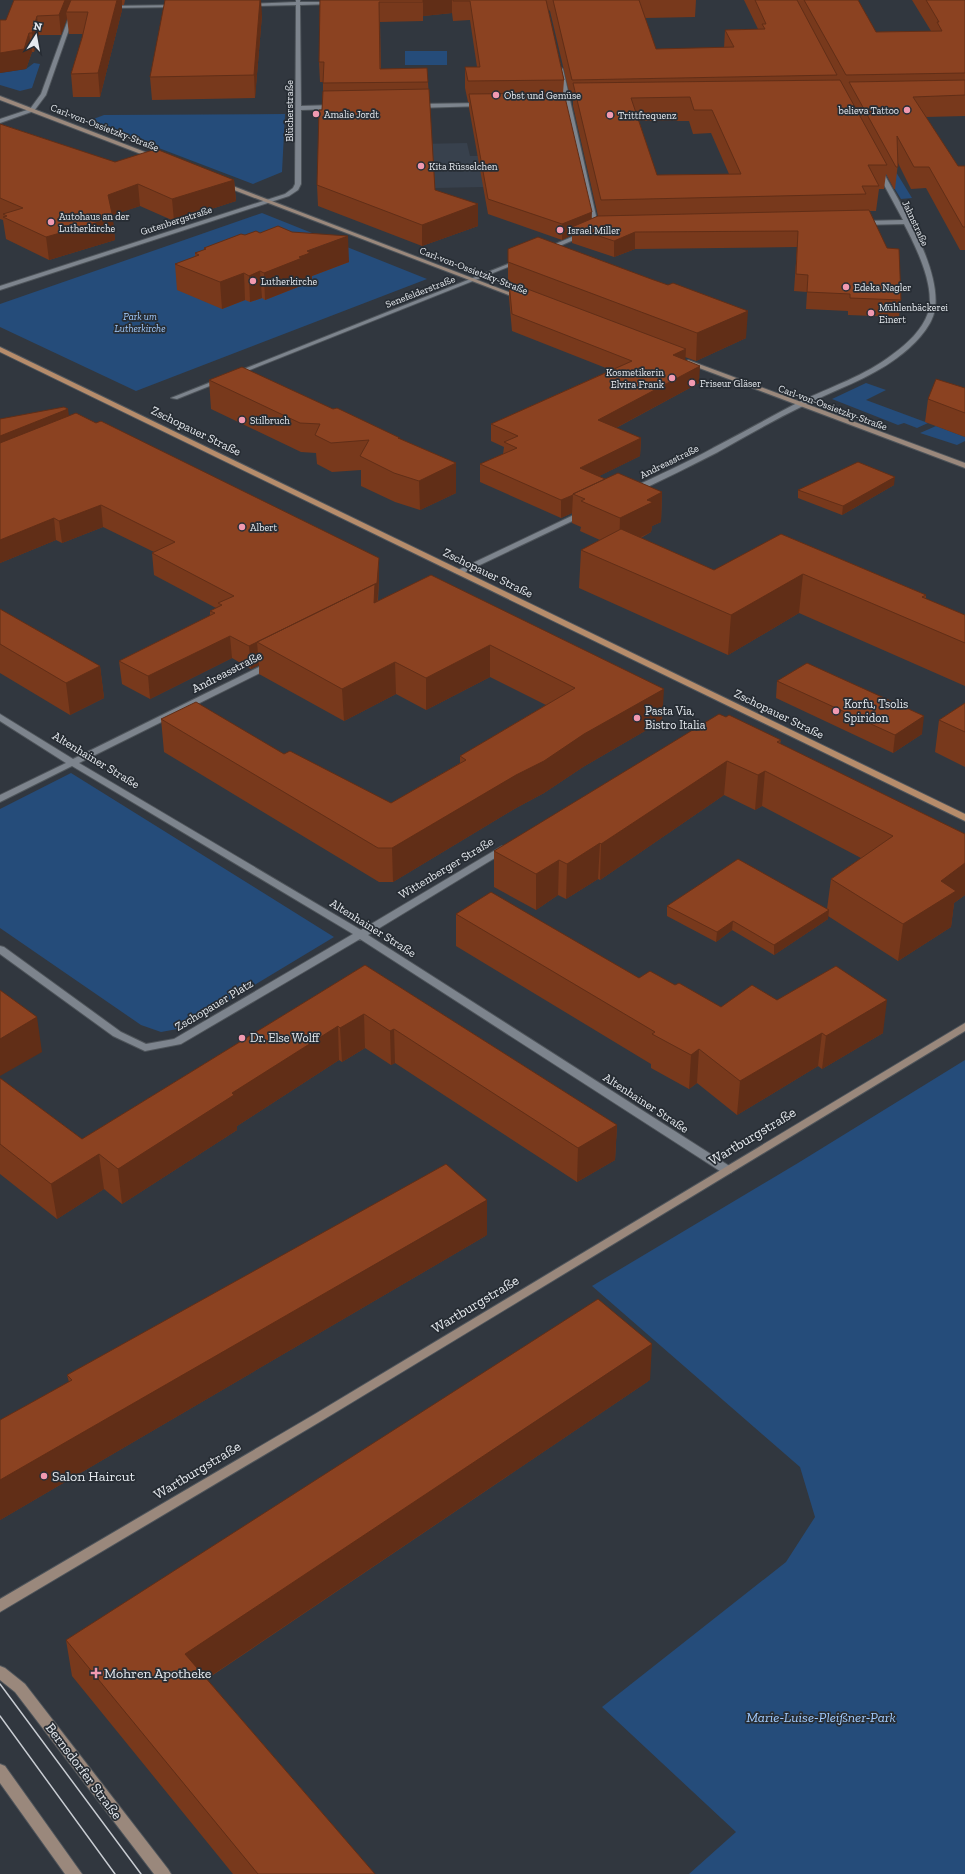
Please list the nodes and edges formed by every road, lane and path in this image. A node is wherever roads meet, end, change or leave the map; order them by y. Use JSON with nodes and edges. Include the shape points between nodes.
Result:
{"nodes":[{"id":1,"x":298,"y":2,"type":"edge"},
{"id":2,"x":342,"y":3,"type":"edge"},
{"id":3,"x":244,"y":5,"type":"edge"},
{"id":4,"x":183,"y":6,"type":"edge"},
{"id":5,"x":104,"y":7,"type":"edge"},
{"id":6,"x":74,"y":12,"type":"edge"},
{"id":7,"x":559,"y":64,"type":"edge"},
{"id":8,"x":0,"y":98,"type":"edge"},
{"id":9,"x":577,"y":103,"type":"edge"},
{"id":10,"x":561,"y":104,"type":"edge"},
{"id":11,"x":569,"y":104,"type":"junction"},
{"id":12,"x":490,"y":105,"type":"edge"},
{"id":13,"x":412,"y":106,"type":"edge"},
{"id":14,"x":343,"y":107,"type":"edge"},
{"id":15,"x":298,"y":108,"type":"junction"},
{"id":16,"x":32,"y":110,"type":"junction"},
{"id":17,"x":0,"y":121,"type":"edge"},
{"id":18,"x":160,"y":159,"type":"edge"},
{"id":19,"x":874,"y":162,"type":"edge"},
{"id":20,"x":217,"y":181,"type":"edge"},
{"id":21,"x":267,"y":200,"type":"junction"},
{"id":22,"x":907,"y":222,"type":"junction"},
{"id":23,"x":853,"y":224,"type":"edge"},
{"id":24,"x":596,"y":229,"type":"junction"},
{"id":25,"x":604,"y":229,"type":"edge"},
{"id":26,"x":545,"y":251,"type":"edge"},
{"id":27,"x":524,"y":259,"type":"edge"},
{"id":28,"x":474,"y":280,"type":"junction"},
{"id":29,"x":0,"y":288,"type":"edge"},
{"id":30,"x":529,"y":301,"type":"edge"},
{"id":31,"x":0,"y":350,"type":"edge"},
{"id":32,"x":683,"y":360,"type":"edge"},
{"id":33,"x":175,"y":398,"type":"dead end"},
{"id":34,"x":799,"y":405,"type":"junction"},
{"id":35,"x":965,"y":466,"type":"edge"},
{"id":36,"x":626,"y":493,"type":"edge"},
{"id":37,"x":591,"y":510,"type":"edge"},
{"id":38,"x":458,"y":572,"type":"junction"},
{"id":39,"x":277,"y":661,"type":"edge"},
{"id":40,"x":0,"y":717,"type":"edge"},
{"id":41,"x":73,"y":763,"type":"junction"},
{"id":42,"x":0,"y":798,"type":"edge"},
{"id":43,"x":965,"y":818,"type":"edge"},
{"id":44,"x":512,"y":844,"type":"edge"},
{"id":45,"x":360,"y":934,"type":"junction"},
{"id":46,"x":0,"y":949,"type":"edge"},
{"id":47,"x":965,"y":1026,"type":"edge"},
{"id":48,"x":727,"y":1170,"type":"junction"},
{"id":49,"x":0,"y":1606,"type":"edge"},
{"id":50,"x":0,"y":1672,"type":"edge"},
{"id":51,"x":0,"y":1771,"type":"edge"},
{"id":52,"x":74,"y":1874,"type":"edge"},
{"id":53,"x":163,"y":1874,"type":"edge"}],
"edges":[{"from":1,"to":2,"type":"street"},
{"from":1,"to":3,"type":"street"},
{"from":1,"to":15,"type":"street","name":"Blücherstraße"},
{"from":4,"to":5,"type":"street"},
{"from":6,"to":16,"type":"street","via":[[44,94]]},
{"from":7,"to":11,"type":"street"},
{"from":8,"to":16,"type":"street","name":"Carl-von-Ossietzky-Straße"},
{"from":9,"to":11,"type":"street"},
{"from":10,"to":11,"type":"street"},
{"from":11,"to":24,"type":"street"},
{"from":12,"to":13,"type":"street"},
{"from":14,"to":15,"type":"street"},
{"from":15,"to":21,"type":"street","name":"Blücherstraße","via":[[296,190]]},
{"from":16,"to":17,"type":"street"},
{"from":16,"to":18,"type":"street","name":"Carl-von-Ossietzky-Straße"},
{"from":19,"to":22,"type":"street","name":"Jahnstraße"},
{"from":20,"to":21,"type":"street","name":"Carl-von-Ossietzky-Straße"},
{"from":21,"to":28,"type":"street","name":"Carl-von-Ossietzky-Straße"},
{"from":21,"to":29,"type":"street","name":"Gutenbergstraße"},
{"from":22,"to":23,"type":"street"},
{"from":22,"to":34,"type":"street","name":"Jahnstraße","via":[[934,292],[932,309],[926,323],[905,349],[878,366]]},
{"from":24,"to":25,"type":"street"},
{"from":24,"to":26,"type":"street"},
{"from":27,"to":28,"type":"street","name":"Senefelderstraße"},
{"from":28,"to":30,"type":"street","name":"Carl-von-Ossietzky-Straße"},
{"from":28,"to":33,"type":"street","name":"Senefelderstraße"},
{"from":31,"to":38,"type":"main road","name":"Zschopauer Straße"},
{"from":32,"to":34,"type":"street","name":"Carl-von-Ossietzky-Straße"},
{"from":34,"to":35,"type":"street","name":"Carl-von-Ossietzky-Straße"},
{"from":34,"to":36,"type":"street","name":"Andreasstraße","via":[[702,457]]},
{"from":37,"to":38,"type":"street"},
{"from":38,"to":43,"type":"main road","name":"Zschopauer Straße"},
{"from":39,"to":41,"type":"street","name":"Andreasstraße"},
{"from":40,"to":41,"type":"street","name":"Altenhainer Straße"},
{"from":41,"to":42,"type":"street"},
{"from":41,"to":45,"type":"street","name":"Altenhainer Straße"},
{"from":44,"to":45,"type":"street","name":"Wittenberger Straße"},
{"from":45,"to":46,"type":"street","name":"Zschopauer Platz","via":[[177,1042],[146,1048],[117,1034]]},
{"from":45,"to":48,"type":"street","name":"Altenhainer Straße"},
{"from":47,"to":48,"type":"street","name":"Wartburgstraße"},
{"from":48,"to":49,"type":"street","name":"Wartburgstraße"},
{"from":50,"to":53,"type":"street","name":"Bernsdorfer Straße","via":[[20,1688]]},
{"from":51,"to":52,"type":"street"}]}
